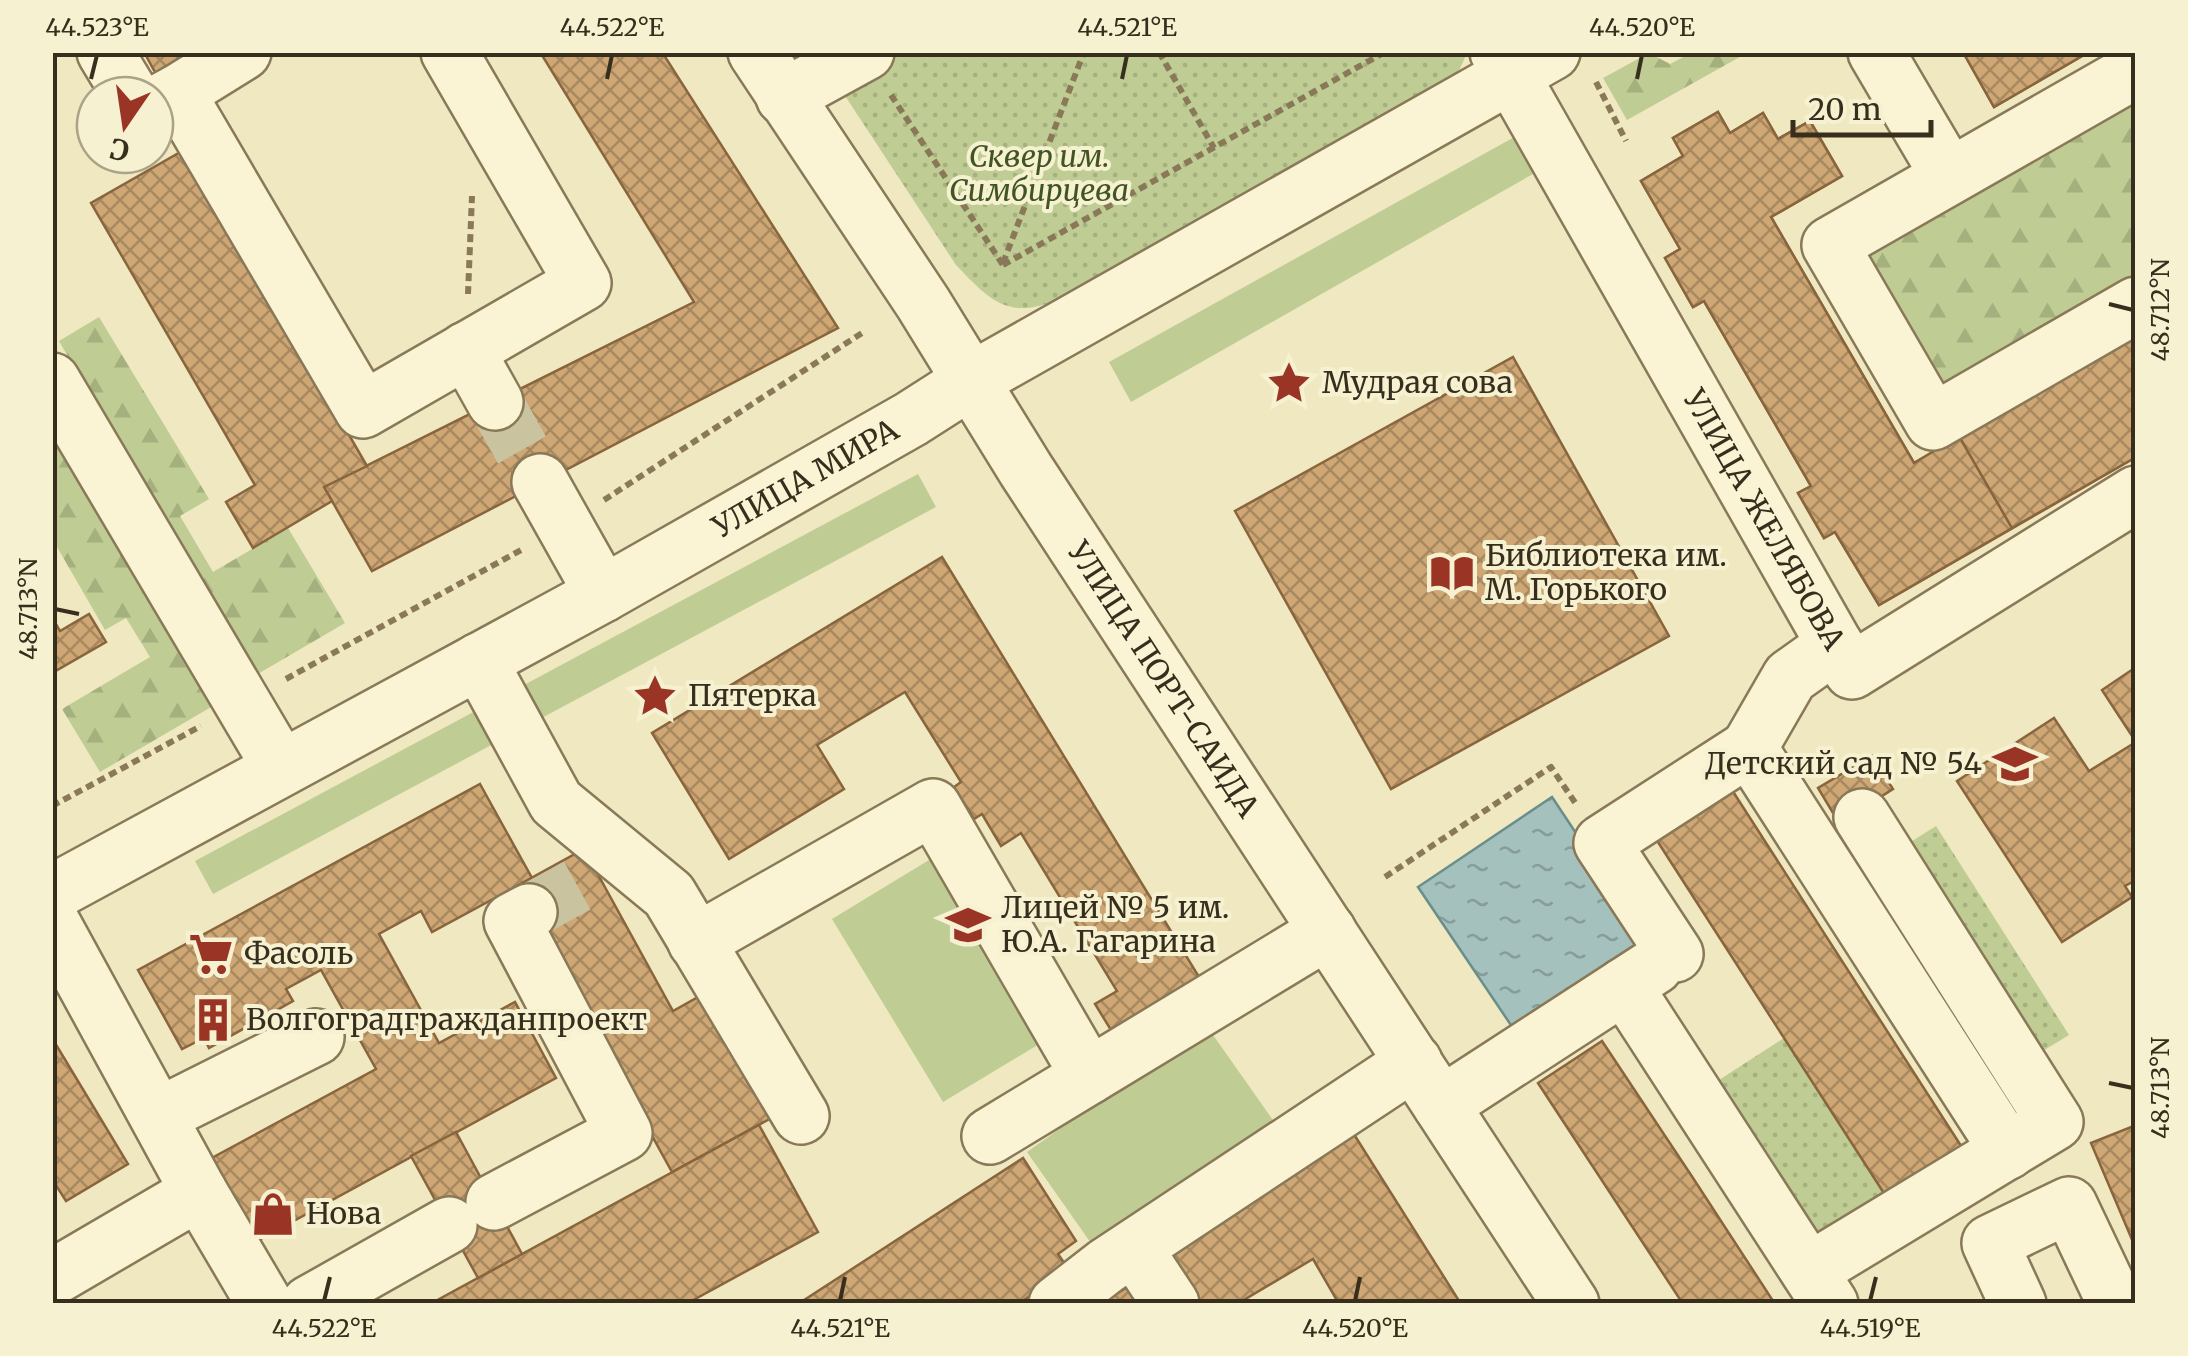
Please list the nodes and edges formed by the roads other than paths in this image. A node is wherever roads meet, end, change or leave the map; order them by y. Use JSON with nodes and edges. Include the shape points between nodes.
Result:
{"nodes":[{"id":1,"x":105,"y":52,"type":"edge"},
{"id":2,"x":244,"y":52,"type":"edge"},
{"id":3,"x":449,"y":52,"type":"edge"},
{"id":4,"x":1876,"y":52,"type":"edge"},
{"id":5,"x":865,"y":53,"type":"edge"},
{"id":6,"x":1540,"y":66,"type":"edge"},
{"id":7,"x":2136,"y":70,"type":"edge"},
{"id":8,"x":770,"y":74,"type":"edge"},
{"id":9,"x":130,"y":75,"type":"edge"},
{"id":10,"x":175,"y":87,"type":"edge"},
{"id":11,"x":175,"y":129,"type":"edge"},
{"id":12,"x":1949,"y":176,"type":"junction"},
{"id":13,"x":2136,"y":305,"type":"edge"},
{"id":14,"x":466,"y":350,"type":"junction"},
{"id":15,"x":972,"y":380,"type":"junction"},
{"id":16,"x":52,"y":381,"type":"edge"},
{"id":17,"x":495,"y":402,"type":"tunnel mouth"},
{"id":18,"x":2136,"y":494,"type":"edge"},
{"id":19,"x":552,"y":504,"type":"tunnel mouth"},
{"id":20,"x":603,"y":594,"type":"junction"},
{"id":21,"x":1836,"y":645,"type":"junction"},
{"id":22,"x":479,"y":661,"type":"junction"},
{"id":23,"x":1750,"y":748,"type":"junction"},
{"id":24,"x":280,"y":768,"type":"junction"},
{"id":25,"x":1862,"y":817,"type":"dead end"},
{"id":26,"x":52,"y":893,"type":"edge"},
{"id":27,"x":529,"y":912,"type":"dead end"},
{"id":28,"x":52,"y":923,"type":"edge"},
{"id":29,"x":1328,"y":932,"type":"junction"},
{"id":30,"x":696,"y":942,"type":"junction"},
{"id":31,"x":1624,"y":986,"type":"junction"},
{"id":32,"x":316,"y":1037,"type":"dead end"},
{"id":33,"x":1089,"y":1076,"type":"junction"},
{"id":34,"x":1428,"y":1084,"type":"junction"},
{"id":35,"x":160,"y":1116,"type":"junction"},
{"id":36,"x":801,"y":1116,"type":"dead end"},
{"id":37,"x":990,"y":1136,"type":"dead end"},
{"id":38,"x":2008,"y":1151,"type":"junction"},
{"id":39,"x":199,"y":1192,"type":"junction"},
{"id":40,"x":1134,"y":1248,"type":"junction"},
{"id":41,"x":52,"y":1278,"type":"edge"},
{"id":42,"x":1820,"y":1287,"type":"edge"},
{"id":43,"x":265,"y":1304,"type":"edge"},
{"id":44,"x":308,"y":1304,"type":"edge"},
{"id":45,"x":1057,"y":1304,"type":"edge"},
{"id":46,"x":1171,"y":1304,"type":"edge"},
{"id":47,"x":1572,"y":1304,"type":"edge"},
{"id":48,"x":2018,"y":1304,"type":"edge"},
{"id":49,"x":2116,"y":1304,"type":"edge"}],
"edges":[{"from":1,"to":9,"type":"street"},
{"from":2,"to":10,"type":"street"},
{"from":3,"to":14,"type":"street","via":[[583,283]]},
{"from":4,"to":12,"type":"street"},
{"from":5,"to":8,"type":"street"},
{"from":6,"to":15,"type":"street","name":"УЛИЦА МИРА"},
{"from":6,"to":21,"type":"street","name":"УЛИЦА ЖЕЛЯБОВА"},
{"from":7,"to":12,"type":"street"},
{"from":8,"to":15,"type":"street","name":"УЛИЦА ПОРТ-САИДА"},
{"from":11,"to":14,"type":"street","via":[[363,410]]},
{"from":12,"to":13,"type":"street","via":[[1830,245],[1933,422]]},
{"from":14,"to":17,"type":"street"},
{"from":15,"to":20,"type":"street","name":"УЛИЦА МИРА"},
{"from":15,"to":29,"type":"street","name":"УЛИЦА ПОРТ-САИДА"},
{"from":16,"to":24,"type":"street"},
{"from":18,"to":21,"type":"street","name":"УЛИЦА ЖЕЛЯБОВА","via":[[1852,671]]},
{"from":19,"to":20,"type":"street"},
{"from":20,"to":22,"type":"street","name":"УЛИЦА МИРА"},
{"from":21,"to":23,"type":"street","via":[[1790,678]]},
{"from":22,"to":24,"type":"street","name":"УЛИЦА МИРА"},
{"from":22,"to":30,"type":"street","via":[[556,802],[612,867],[668,895]]},
{"from":23,"to":31,"type":"street","via":[[1602,843],[1681,950]]},
{"from":23,"to":38,"type":"street"},
{"from":24,"to":26,"type":"street","name":"УЛИЦА МИРА"},
{"from":25,"to":38,"type":"street","via":[[2055,1122]]},
{"from":27,"to":44,"type":"street","via":[[512,921],[624,1133]]},
{"from":28,"to":35,"type":"street"},
{"from":29,"to":33,"type":"street"},
{"from":29,"to":34,"type":"street","name":"УЛИЦА ПОРТ-САИДА"},
{"from":30,"to":33,"type":"street","via":[[933,808]]},
{"from":30,"to":36,"type":"street"},
{"from":31,"to":34,"type":"street"},
{"from":31,"to":42,"type":"street"},
{"from":32,"to":35,"type":"street"},
{"from":33,"to":37,"type":"street"},
{"from":34,"to":40,"type":"street"},
{"from":34,"to":47,"type":"street","name":"УЛИЦА ПОРТ-САИДА"},
{"from":35,"to":39,"type":"street"},
{"from":38,"to":42,"type":"street"},
{"from":39,"to":41,"type":"street"},
{"from":39,"to":43,"type":"street"},
{"from":40,"to":45,"type":"street"},
{"from":40,"to":46,"type":"street"},
{"from":48,"to":49,"type":"street","via":[[1990,1243],[2069,1205]]}]}
